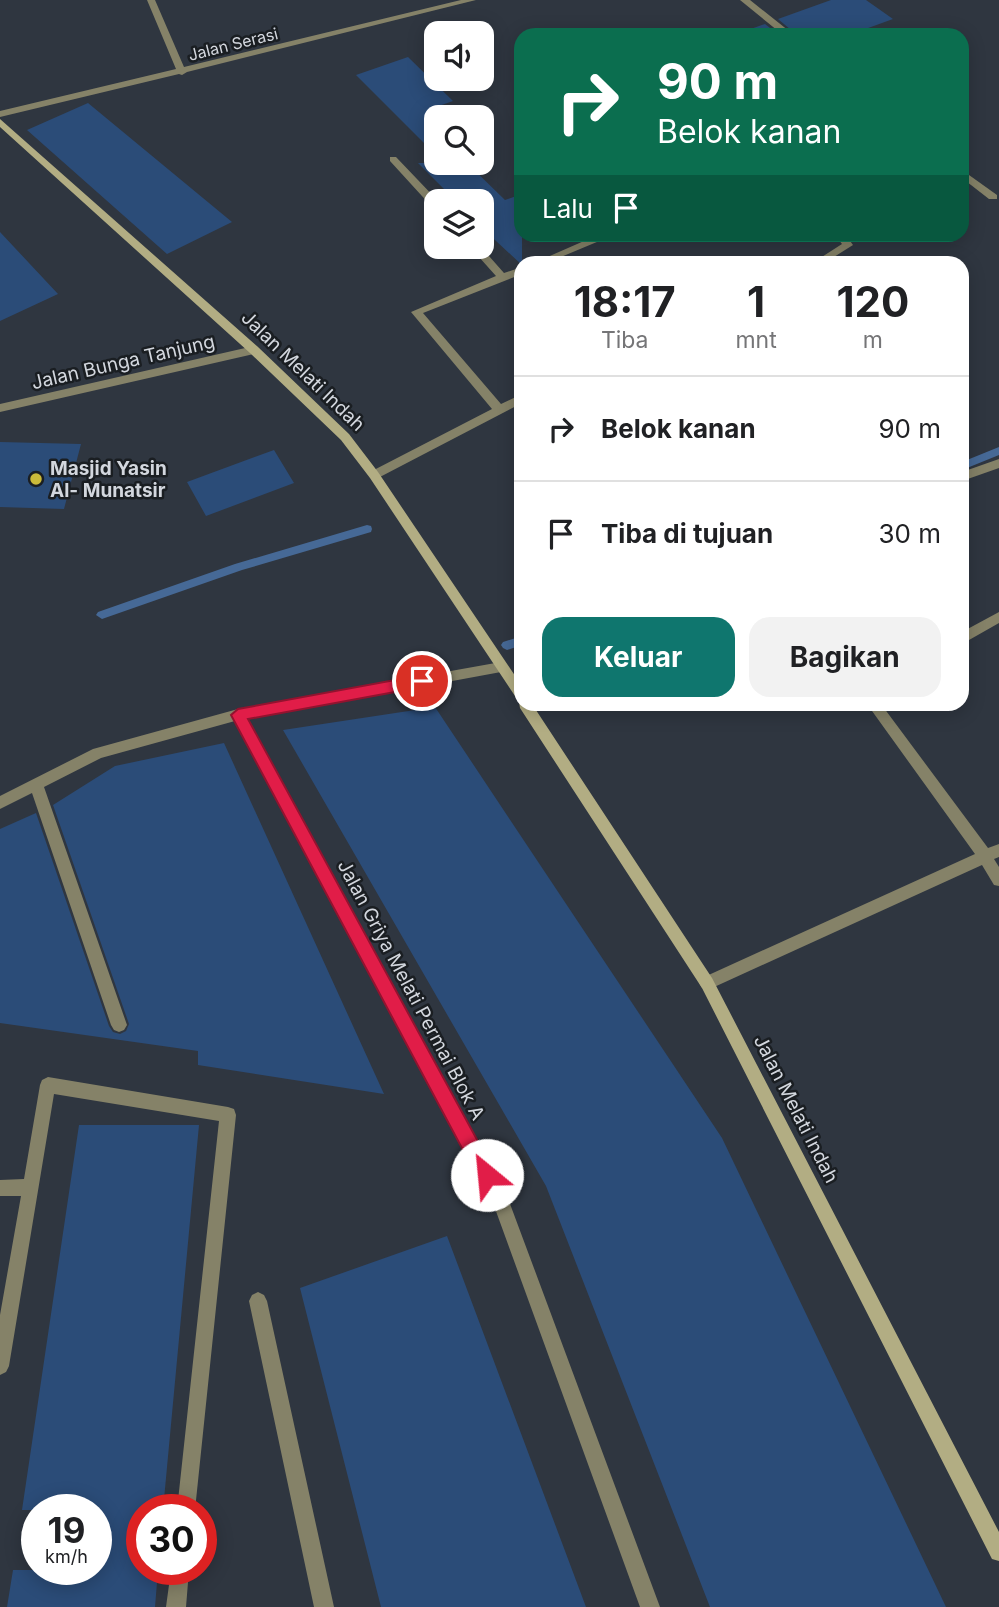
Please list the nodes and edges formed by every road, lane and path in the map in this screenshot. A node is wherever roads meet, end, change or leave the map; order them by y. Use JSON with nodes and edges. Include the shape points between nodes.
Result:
{"nodes":[{"id":1,"x":151,"y":0,"type":"edge"},
{"id":2,"x":472,"y":0,"type":"edge"},
{"id":3,"x":744,"y":0,"type":"edge"},
{"id":4,"x":780,"y":28,"type":"edge"},
{"id":5,"x":182,"y":72,"type":"junction"},
{"id":6,"x":0,"y":114,"type":"edge"},
{"id":7,"x":0,"y":122,"type":"edge"},
{"id":8,"x":393,"y":159,"type":"dead end"},
{"id":9,"x":969,"y":178,"type":"edge"},
{"id":10,"x":424,"y":192,"type":"edge"},
{"id":11,"x":993,"y":197,"type":"dead end"},
{"id":12,"x":591,"y":242,"type":"edge"},
{"id":13,"x":845,"y":242,"type":"edge"},
{"id":14,"x":556,"y":256,"type":"edge"},
{"id":15,"x":830,"y":256,"type":"edge"},
{"id":16,"x":486,"y":259,"type":"edge"},
{"id":17,"x":514,"y":273,"type":"edge"},
{"id":18,"x":503,"y":278,"type":"junction"},
{"id":19,"x":254,"y":350,"type":"junction"},
{"id":20,"x":514,"y":401,"type":"edge"},
{"id":21,"x":0,"y":408,"type":"edge"},
{"id":22,"x":498,"y":408,"type":"junction"},
{"id":23,"x":999,"y":463,"type":"edge"},
{"id":24,"x":969,"y":474,"type":"edge"},
{"id":25,"x":374,"y":475,"type":"junction"},
{"id":26,"x":999,"y":617,"type":"edge"},
{"id":27,"x":969,"y":635,"type":"edge"},
{"id":28,"x":501,"y":667,"type":"junction"},
{"id":29,"x":514,"y":686,"type":"edge"},
{"id":30,"x":530,"y":711,"type":"edge"},
{"id":31,"x":880,"y":711,"type":"edge"},
{"id":32,"x":238,"y":715,"type":"junction"},
{"id":33,"x":36,"y":785,"type":"junction"},
{"id":34,"x":0,"y":803,"type":"edge"},
{"id":35,"x":992,"y":853,"type":"edge"},
{"id":36,"x":999,"y":880,"type":"edge"},
{"id":37,"x":708,"y":983,"type":"junction"},
{"id":38,"x":119,"y":1025,"type":"dead end"},
{"id":39,"x":30,"y":1187,"type":"junction"},
{"id":40,"x":0,"y":1188,"type":"edge"},
{"id":41,"x":258,"y":1301,"type":"dead end"},
{"id":42,"x":0,"y":1366,"type":"edge"},
{"id":43,"x":188,"y":1494,"type":"edge"},
{"id":44,"x":999,"y":1552,"type":"edge"},
{"id":45,"x":178,"y":1585,"type":"edge"},
{"id":46,"x":176,"y":1607,"type":"edge"},
{"id":47,"x":324,"y":1607,"type":"edge"},
{"id":48,"x":650,"y":1607,"type":"edge"}],
"edges":[{"from":1,"to":5,"type":"street"},
{"from":2,"to":5,"type":"street","name":"Jalan Serasi"},
{"from":3,"to":4,"type":"street"},
{"from":5,"to":6,"type":"street","name":"Jalan Serasi"},
{"from":7,"to":19,"type":"main road","name":"Jalan Melati Indah"},
{"from":8,"to":10,"type":"street"},
{"from":9,"to":11,"type":"street"},
{"from":12,"to":14,"type":"street"},
{"from":13,"to":15,"type":"street","via":[[848,246]]},
{"from":16,"to":18,"type":"street"},
{"from":17,"to":18,"type":"street"},
{"from":18,"to":22,"type":"street","via":[[416,312]]},
{"from":19,"to":21,"type":"street","name":"Jalan Bunga Tanjung"},
{"from":19,"to":25,"type":"main road","name":"Jalan Melati Indah","via":[[345,437]]},
{"from":20,"to":22,"type":"street"},
{"from":22,"to":25,"type":"street"},
{"from":23,"to":24,"type":"street"},
{"from":25,"to":28,"type":"main road","name":"Jalan Melati Indah"},
{"from":26,"to":27,"type":"street"},
{"from":28,"to":29,"type":"main road","name":"Jalan Melati Indah"},
{"from":28,"to":32,"type":"street"},
{"from":30,"to":37,"type":"main road","name":"Jalan Melati Indah"},
{"from":31,"to":35,"type":"street"},
{"from":32,"to":33,"type":"street","via":[[98,753]]},
{"from":32,"to":48,"type":"street","name":"Jalan Griya Melati Permai Blok A","via":[[500,1199]]},
{"from":33,"to":34,"type":"street"},
{"from":33,"to":38,"type":"street"},
{"from":35,"to":36,"type":"street"},
{"from":35,"to":37,"type":"street"},
{"from":37,"to":44,"type":"main road","name":"Jalan Melati Indah"},
{"from":39,"to":40,"type":"street"},
{"from":39,"to":42,"type":"street"},
{"from":39,"to":43,"type":"street","via":[[48,1085],[228,1115]]},
{"from":41,"to":47,"type":"street"},
{"from":45,"to":46,"type":"street"}]}
